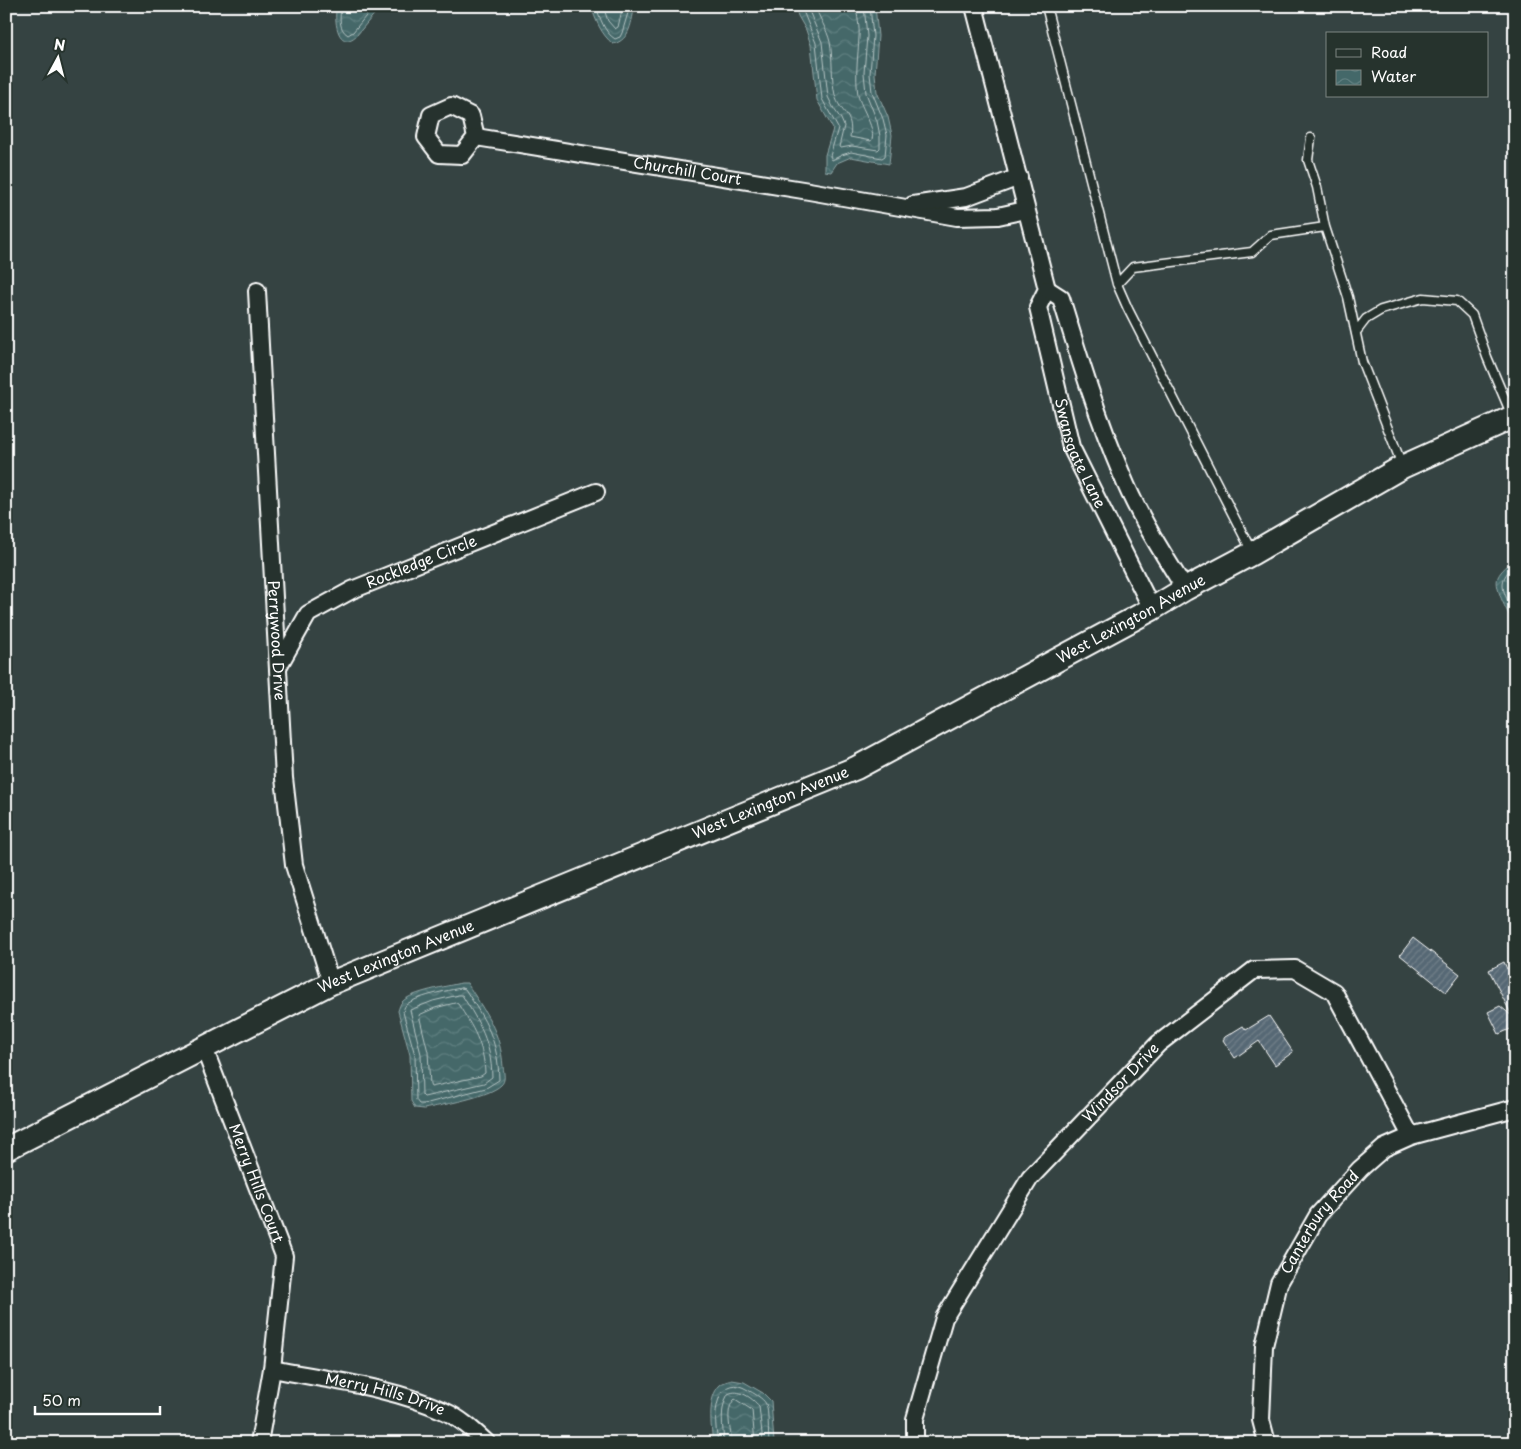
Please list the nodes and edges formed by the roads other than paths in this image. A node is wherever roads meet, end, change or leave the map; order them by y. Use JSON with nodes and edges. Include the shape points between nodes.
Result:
{"nodes":[{"id":1,"x":974,"y":6,"type":"edge"},
{"id":2,"x":1046,"y":6,"type":"edge"},
{"id":3,"x":476,"y":137,"type":"dead end"},
{"id":4,"x":1311,"y":138,"type":"dead end"},
{"id":5,"x":1019,"y":177,"type":"junction"},
{"id":6,"x":899,"y":207,"type":"junction"},
{"id":7,"x":1025,"y":210,"type":"junction"},
{"id":8,"x":1325,"y":227,"type":"junction"},
{"id":9,"x":1117,"y":284,"type":"junction"},
{"id":10,"x":1046,"y":288,"type":"junction"},
{"id":11,"x":257,"y":291,"type":"dead end"},
{"id":12,"x":1356,"y":332,"type":"junction"},
{"id":13,"x":1514,"y":416,"type":"edge"},
{"id":14,"x":1402,"y":467,"type":"junction"},
{"id":15,"x":596,"y":492,"type":"dead end"},
{"id":16,"x":1253,"y":553,"type":"junction"},
{"id":17,"x":1185,"y":589,"type":"junction"},
{"id":18,"x":1152,"y":609,"type":"junction"},
{"id":19,"x":278,"y":668,"type":"junction"},
{"id":20,"x":331,"y":983,"type":"junction"},
{"id":21,"x":204,"y":1048,"type":"junction"},
{"id":22,"x":1515,"y":1108,"type":"edge"},
{"id":23,"x":1411,"y":1136,"type":"junction"},
{"id":24,"x":6,"y":1149,"type":"edge"},
{"id":25,"x":272,"y":1370,"type":"junction"},
{"id":26,"x":259,"y":1443,"type":"edge"},
{"id":27,"x":487,"y":1443,"type":"edge"},
{"id":28,"x":915,"y":1443,"type":"edge"},
{"id":29,"x":1267,"y":1443,"type":"edge"}],
"edges":[{"from":1,"to":5,"type":"street"},
{"from":2,"to":9,"type":"lane"},
{"from":3,"to":6,"type":"street","name":"Churchill Court"},
{"from":4,"to":8,"type":"lane","via":[[1308,160]]},
{"from":5,"to":6,"type":"street","name":"Churchill Court","via":[[966,197]]},
{"from":5,"to":7,"type":"street"},
{"from":6,"to":7,"type":"street","name":"Churchill Court","via":[[957,217],[998,216]]},
{"from":7,"to":10,"type":"street"},
{"from":8,"to":9,"type":"lane","via":[[1271,235],[1252,252],[1133,267]]},
{"from":8,"to":12,"type":"lane"},
{"from":9,"to":16,"type":"lane"},
{"from":10,"to":17,"type":"street","name":"Swansgate Lane","via":[[1061,298],[1122,476]]},
{"from":10,"to":18,"type":"street","name":"Swansgate Lane","via":[[1038,307],[1071,447]]},
{"from":11,"to":19,"type":"street","name":"Perrywood Drive"},
{"from":12,"to":13,"type":"lane","via":[[1366,319],[1381,310],[1423,298],[1457,302],[1472,315]]},
{"from":12,"to":14,"type":"lane","via":[[1362,362]]},
{"from":13,"to":14,"type":"street","name":"West Lexington Avenue"},
{"from":14,"to":16,"type":"street","name":"West Lexington Avenue"},
{"from":15,"to":19,"type":"street","name":"Rockledge Circle","via":[[352,590],[308,614]]},
{"from":16,"to":17,"type":"street","name":"West Lexington Avenue"},
{"from":17,"to":18,"type":"street","name":"West Lexington Avenue"},
{"from":18,"to":20,"type":"street","name":"West Lexington Avenue","via":[[856,768]]},
{"from":19,"to":20,"type":"street","name":"Perrywood Drive","via":[[284,778],[294,865]]},
{"from":20,"to":21,"type":"street","name":"West Lexington Avenue"},
{"from":21,"to":24,"type":"street","name":"West Lexington Avenue"},
{"from":21,"to":25,"type":"street","name":"Merry Hills Court","via":[[284,1256]]},
{"from":22,"to":23,"type":"street","name":"Canterbury Road"},
{"from":23,"to":28,"type":"street","name":"Windsor Drive","via":[[1334,992],[1296,969],[1254,970],[1158,1044],[1030,1178],[944,1318],[915,1419]]},
{"from":23,"to":29,"type":"street","name":"Canterbury Road","via":[[1384,1148],[1318,1215],[1280,1283],[1264,1346],[1261,1420]]},
{"from":25,"to":26,"type":"street","name":"Merry Hills Court"},
{"from":25,"to":27,"type":"street","name":"Merry Hills Drive","via":[[402,1395],[445,1411]]}]}
